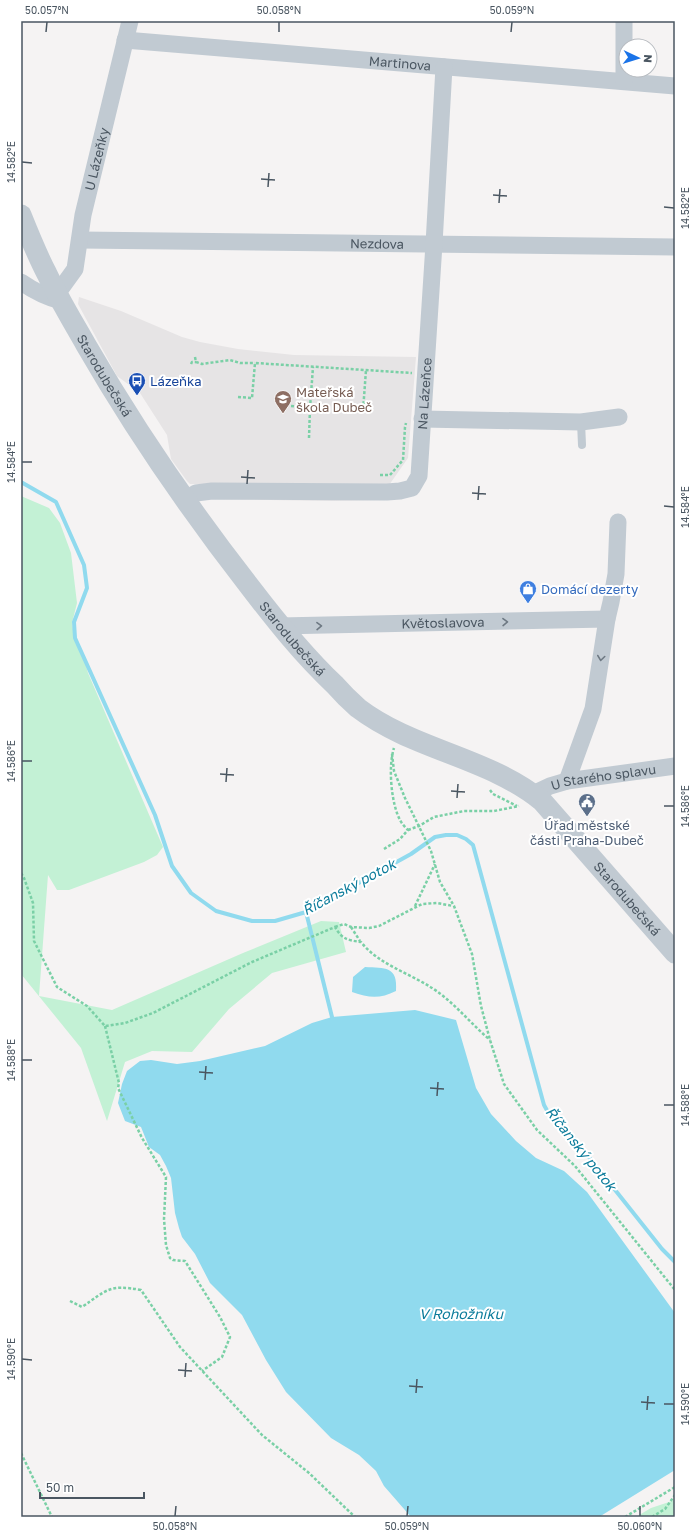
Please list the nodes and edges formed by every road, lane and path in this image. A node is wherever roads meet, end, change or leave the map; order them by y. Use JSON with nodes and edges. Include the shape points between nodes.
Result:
{"nodes":[{"id":1,"x":130,"y":21,"type":"edge"},
{"id":2,"x":624,"y":21,"type":"edge"},
{"id":3,"x":125,"y":40,"type":"junction"},
{"id":4,"x":444,"y":67,"type":"junction"},
{"id":5,"x":624,"y":81,"type":"junction"},
{"id":6,"x":675,"y":86,"type":"edge"},
{"id":7,"x":21,"y":215,"type":"edge"},
{"id":8,"x":80,"y":240,"type":"junction"},
{"id":9,"x":434,"y":244,"type":"junction"},
{"id":10,"x":675,"y":247,"type":"edge"},
{"id":11,"x":21,"y":282,"type":"edge"},
{"id":12,"x":58,"y":296,"type":"junction"},
{"id":13,"x":195,"y":357,"type":"dead end"},
{"id":14,"x":196,"y":362,"type":"junction"},
{"id":15,"x":255,"y":363,"type":"junction"},
{"id":16,"x":191,"y":364,"type":"dead end"},
{"id":17,"x":313,"y":367,"type":"junction"},
{"id":18,"x":366,"y":370,"type":"junction"},
{"id":19,"x":410,"y":373,"type":"junction"},
{"id":20,"x":415,"y":373,"type":"dead end"},
{"id":21,"x":410,"y":380,"type":"dead end"},
{"id":22,"x":238,"y":397,"type":"dead end"},
{"id":23,"x":291,"y":406,"type":"dead end"},
{"id":24,"x":310,"y":408,"type":"junction"},
{"id":25,"x":345,"y":410,"type":"dead end"},
{"id":26,"x":619,"y":417,"type":"dead end"},
{"id":27,"x":414,"y":420,"type":"junction"},
{"id":28,"x":581,"y":422,"type":"junction"},
{"id":29,"x":309,"y":438,"type":"dead end"},
{"id":30,"x":582,"y":445,"type":"dead end"},
{"id":31,"x":377,"y":476,"type":"dead end"},
{"id":32,"x":185,"y":500,"type":"junction"},
{"id":33,"x":618,"y":522,"type":"dead end"},
{"id":34,"x":607,"y":620,"type":"junction"},
{"id":35,"x":280,"y":626,"type":"junction"},
{"id":36,"x":401,"y":734,"type":"junction"},
{"id":37,"x":392,"y":754,"type":"junction"},
{"id":38,"x":675,"y":766,"type":"edge"},
{"id":39,"x":567,"y":781,"type":"junction"},
{"id":40,"x":490,"y":790,"type":"dead end"},
{"id":41,"x":533,"y":794,"type":"junction"},
{"id":42,"x":419,"y":826,"type":"junction"},
{"id":43,"x":408,"y":830,"type":"junction"},
{"id":44,"x":384,"y":850,"type":"dead end"},
{"id":45,"x":435,"y":864,"type":"junction"},
{"id":46,"x":21,"y":873,"type":"edge"},
{"id":47,"x":454,"y":906,"type":"junction"},
{"id":48,"x":415,"y":907,"type":"junction"},
{"id":49,"x":335,"y":927,"type":"junction"},
{"id":50,"x":351,"y":927,"type":"junction"},
{"id":51,"x":360,"y":942,"type":"junction"},
{"id":52,"x":675,"y":954,"type":"edge"},
{"id":53,"x":105,"y":1026,"type":"junction"},
{"id":54,"x":490,"y":1040,"type":"junction"},
{"id":55,"x":675,"y":1290,"type":"edge"},
{"id":56,"x":70,"y":1301,"type":"dead end"},
{"id":57,"x":202,"y":1371,"type":"junction"},
{"id":58,"x":21,"y":1453,"type":"edge"},
{"id":59,"x":675,"y":1488,"type":"edge"},
{"id":60,"x":675,"y":1495,"type":"edge"},
{"id":61,"x":52,"y":1517,"type":"edge"},
{"id":62,"x":355,"y":1517,"type":"edge"},
{"id":63,"x":625,"y":1517,"type":"edge"},
{"id":64,"x":652,"y":1517,"type":"edge"}],
"edges":[{"from":1,"to":3,"type":"street","name":"U Lázeňky"},
{"from":2,"to":5,"type":"street"},
{"from":3,"to":4,"type":"street","name":"Martinova"},
{"from":3,"to":8,"type":"street","name":"U Lázeňky","via":[[83,215]]},
{"from":4,"to":5,"type":"street","name":"Martinova"},
{"from":4,"to":9,"type":"street","name":"Na Lázeňce"},
{"from":5,"to":6,"type":"street","name":"Martinova"},
{"from":7,"to":12,"type":"street","name":"Starodubečská"},
{"from":8,"to":9,"type":"street","name":"Nezdova"},
{"from":8,"to":12,"type":"street","name":"U Lázeňky","via":[[75,269]]},
{"from":9,"to":10,"type":"street","name":"Nezdova"},
{"from":9,"to":27,"type":"street","name":"Na Lázeňce"},
{"from":11,"to":12,"type":"street","via":[[46,298]]},
{"from":12,"to":32,"type":"street","name":"Starodubečská","via":[[120,404]]},
{"from":13,"to":14,"type":"path"},
{"from":14,"to":15,"type":"path","via":[[202,364],[230,360]]},
{"from":14,"to":16,"type":"path"},
{"from":15,"to":17,"type":"path"},
{"from":15,"to":22,"type":"path","via":[[252,398]]},
{"from":17,"to":18,"type":"path"},
{"from":17,"to":24,"type":"path"},
{"from":18,"to":19,"type":"path"},
{"from":18,"to":25,"type":"path","via":[[364,412]]},
{"from":19,"to":20,"type":"path"},
{"from":19,"to":21,"type":"path"},
{"from":23,"to":24,"type":"path"},
{"from":24,"to":29,"type":"path"},
{"from":26,"to":28,"type":"street"},
{"from":27,"to":28,"type":"street"},
{"from":27,"to":31,"type":"path","via":[[405,427],[402,462],[390,475]]},
{"from":27,"to":32,"type":"street","name":"Na Lázeňce","via":[[419,476],[412,488],[387,492],[212,491],[196,493]]},
{"from":28,"to":30,"type":"lane"},
{"from":32,"to":35,"type":"street","name":"Starodubečská","via":[[226,558]]},
{"from":33,"to":34,"type":"street","via":[[616,574]]},
{"from":35,"to":34,"type":"street","name":"Květoslavova","one_way":true},
{"from":34,"to":39,"type":"street","one_way":true,"via":[[593,709]]},
{"from":35,"to":36,"type":"street","name":"Starodubečská","via":[[356,706],[379,723]]},
{"from":36,"to":37,"type":"path"},
{"from":36,"to":41,"type":"street","name":"Starodubečská","via":[[506,777]]},
{"from":37,"to":42,"type":"path","via":[[394,771]]},
{"from":37,"to":43,"type":"path","via":[[390,775],[397,812],[400,821]]},
{"from":38,"to":39,"type":"street","name":"U Starého splavu"},
{"from":39,"to":41,"type":"street","name":"U Starého splavu"},
{"from":40,"to":42,"type":"path","via":[[517,807],[494,811],[464,811],[434,817]]},
{"from":41,"to":52,"type":"street","name":"Starodubečská","via":[[542,801]]},
{"from":42,"to":43,"type":"path"},
{"from":42,"to":45,"type":"path"},
{"from":43,"to":44,"type":"path"},
{"from":45,"to":47,"type":"path","via":[[440,882]]},
{"from":45,"to":48,"type":"path"},
{"from":46,"to":53,"type":"path","via":[[33,903],[34,941],[57,987],[87,1006]]},
{"from":47,"to":48,"type":"path","via":[[437,903]]},
{"from":47,"to":54,"type":"path","via":[[472,954]]},
{"from":48,"to":50,"type":"path","via":[[379,926]]},
{"from":49,"to":50,"type":"path","via":[[344,924]]},
{"from":49,"to":51,"type":"path","via":[[340,936]]},
{"from":49,"to":53,"type":"path","via":[[252,962],[154,1013],[125,1023]]},
{"from":50,"to":51,"type":"path"},
{"from":51,"to":54,"type":"path","via":[[383,961],[433,989],[459,1009]]},
{"from":53,"to":57,"type":"path","via":[[119,1083],[118,1088],[142,1138],[166,1177],[164,1219],[170,1258],[185,1261],[230,1337],[222,1357]]},
{"from":54,"to":55,"type":"path","via":[[504,1084],[537,1130],[575,1166]]},
{"from":56,"to":57,"type":"path","via":[[82,1307],[109,1289],[123,1286],[141,1290],[180,1347]]},
{"from":57,"to":62,"type":"path","via":[[262,1435],[309,1473]]},
{"from":58,"to":61,"type":"path"},
{"from":59,"to":63,"type":"path"},
{"from":60,"to":64,"type":"path","via":[[665,1509]]}]}
